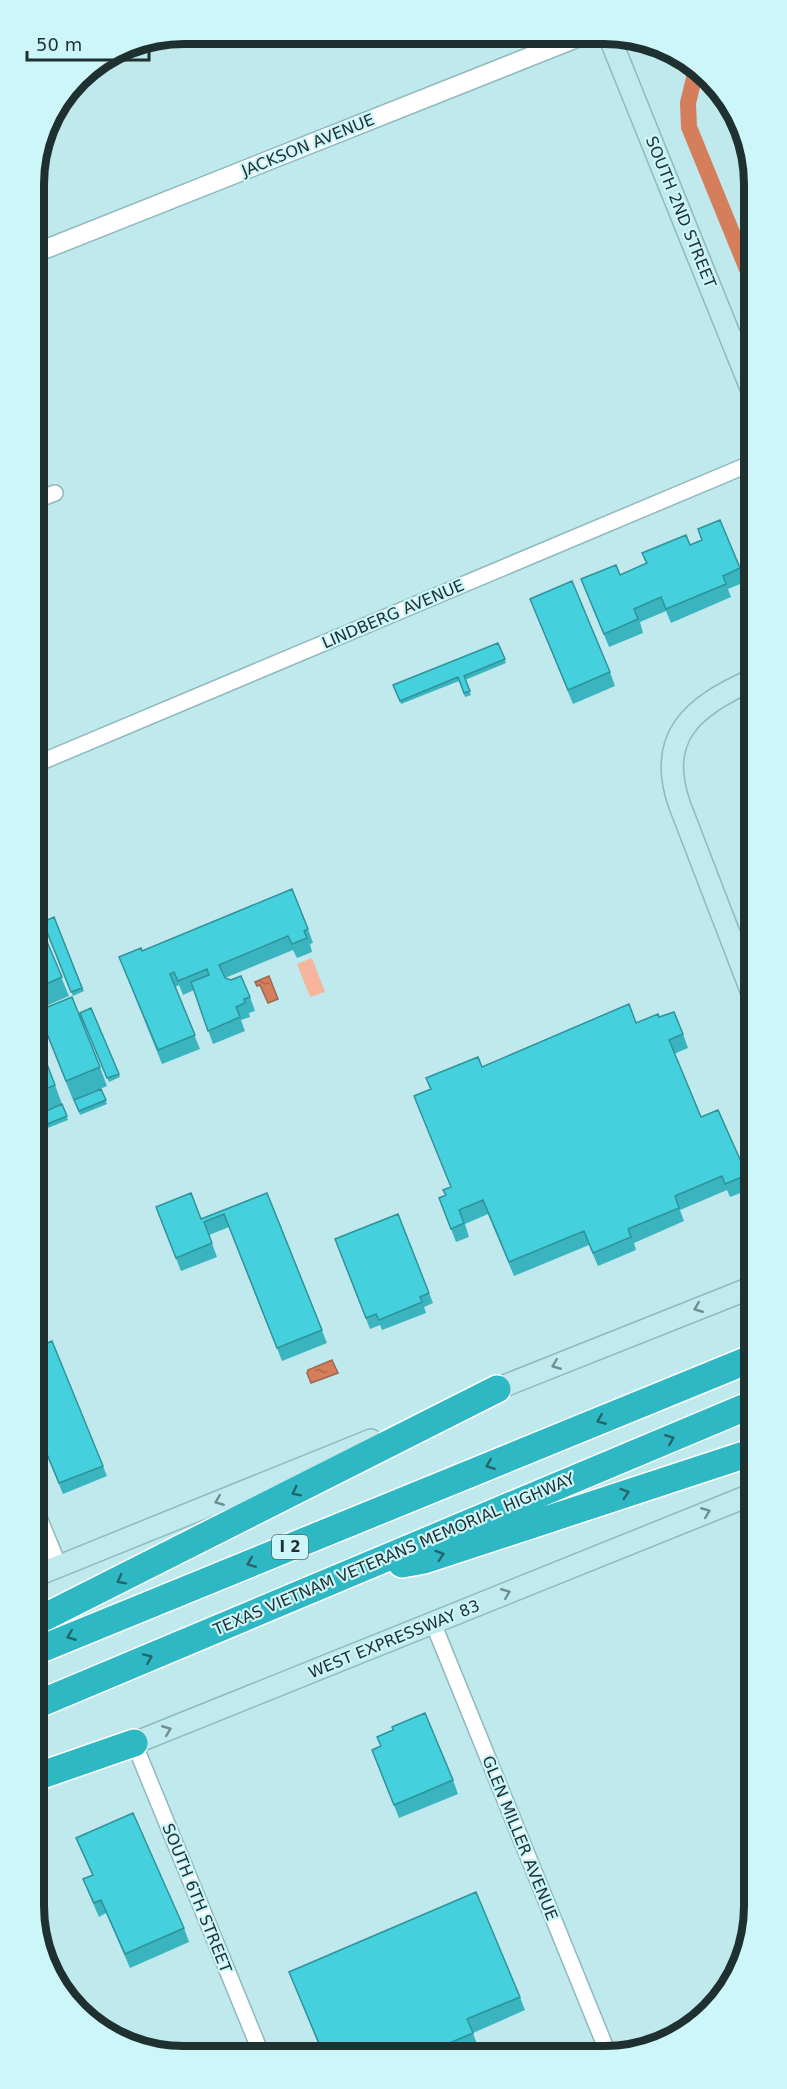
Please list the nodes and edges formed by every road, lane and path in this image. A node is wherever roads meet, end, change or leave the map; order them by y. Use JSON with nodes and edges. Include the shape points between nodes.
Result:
{"nodes":[{"id":1,"x":562,"y":44,"type":"edge"},
{"id":2,"x":612,"y":44,"type":"edge"},
{"id":3,"x":44,"y":250,"type":"edge"},
{"id":4,"x":744,"y":370,"type":"edge"},
{"id":5,"x":744,"y":466,"type":"edge"},
{"id":6,"x":55,"y":493,"type":"dead end"},
{"id":7,"x":44,"y":497,"type":"edge"},
{"id":8,"x":744,"y":684,"type":"edge"},
{"id":9,"x":744,"y":695,"type":"edge"},
{"id":10,"x":44,"y":761,"type":"edge"},
{"id":11,"x":676,"y":795,"type":"junction"},
{"id":12,"x":744,"y":971,"type":"edge"},
{"id":13,"x":743,"y":1291,"type":"edge"},
{"id":14,"x":743,"y":1362,"type":"edge"},
{"id":15,"x":497,"y":1389,"type":"junction"},
{"id":16,"x":743,"y":1408,"type":"edge"},
{"id":17,"x":743,"y":1455,"type":"edge"},
{"id":18,"x":743,"y":1498,"type":"edge"},
{"id":19,"x":44,"y":1530,"type":"edge"},
{"id":20,"x":59,"y":1566,"type":"junction"},
{"id":21,"x":44,"y":1572,"type":"edge"},
{"id":22,"x":342,"y":1576,"type":"junction"},
{"id":23,"x":44,"y":1618,"type":"edge"},
{"id":24,"x":433,"y":1623,"type":"junction"},
{"id":25,"x":44,"y":1648,"type":"edge"},
{"id":26,"x":44,"y":1703,"type":"edge"},
{"id":27,"x":134,"y":1743,"type":"junction"},
{"id":28,"x":44,"y":1774,"type":"edge"},
{"id":29,"x":44,"y":1782,"type":"edge"},
{"id":30,"x":258,"y":2046,"type":"edge"},
{"id":31,"x":605,"y":2046,"type":"edge"}],
"edges":[{"from":1,"to":3,"type":"street","name":"JACKSON AVENUE"},
{"from":2,"to":4,"type":"main road","name":"SOUTH 2ND STREET"},
{"from":5,"to":10,"type":"street","name":"LINDBERG AVENUE"},
{"from":6,"to":7,"type":"street"},
{"from":8,"to":11,"type":"main road","via":[[700,708],[681,733],[671,766]]},
{"from":9,"to":11,"type":"main road","via":[[723,701],[696,726],[684,754]]},
{"from":11,"to":12,"type":"main road"},
{"from":13,"to":15,"type":"main road","one_way":true},
{"from":14,"to":25,"type":"highway","number":"I 2","one_way":true},
{"from":15,"to":20,"type":"main road","one_way":true},
{"from":15,"to":23,"type":"highway","one_way":true},
{"from":22,"to":16,"type":"highway","name":"TEXAS VIETNAM VETERANS MEMORIAL HIGHWAY","one_way":true},
{"from":22,"to":17,"type":"highway","one_way":true,"via":[[424,1560]]},
{"from":24,"to":18,"type":"main road","name":"WEST EXPRESSWAY 83","one_way":true},
{"from":19,"to":20,"type":"street"},
{"from":20,"to":21,"type":"main road"},
{"from":26,"to":22,"type":"highway","name":"TEXAS VIETNAM VETERANS MEMORIAL HIGHWAY","one_way":true},
{"from":27,"to":24,"type":"main road","name":"WEST EXPRESSWAY 83","one_way":true},
{"from":24,"to":31,"type":"street","name":"GLEN MILLER AVENUE"},
{"from":27,"to":28,"type":"highway"},
{"from":27,"to":29,"type":"main road","name":"WEST EXPRESSWAY 83"},
{"from":27,"to":30,"type":"street","name":"SOUTH 6TH STREET"}]}
